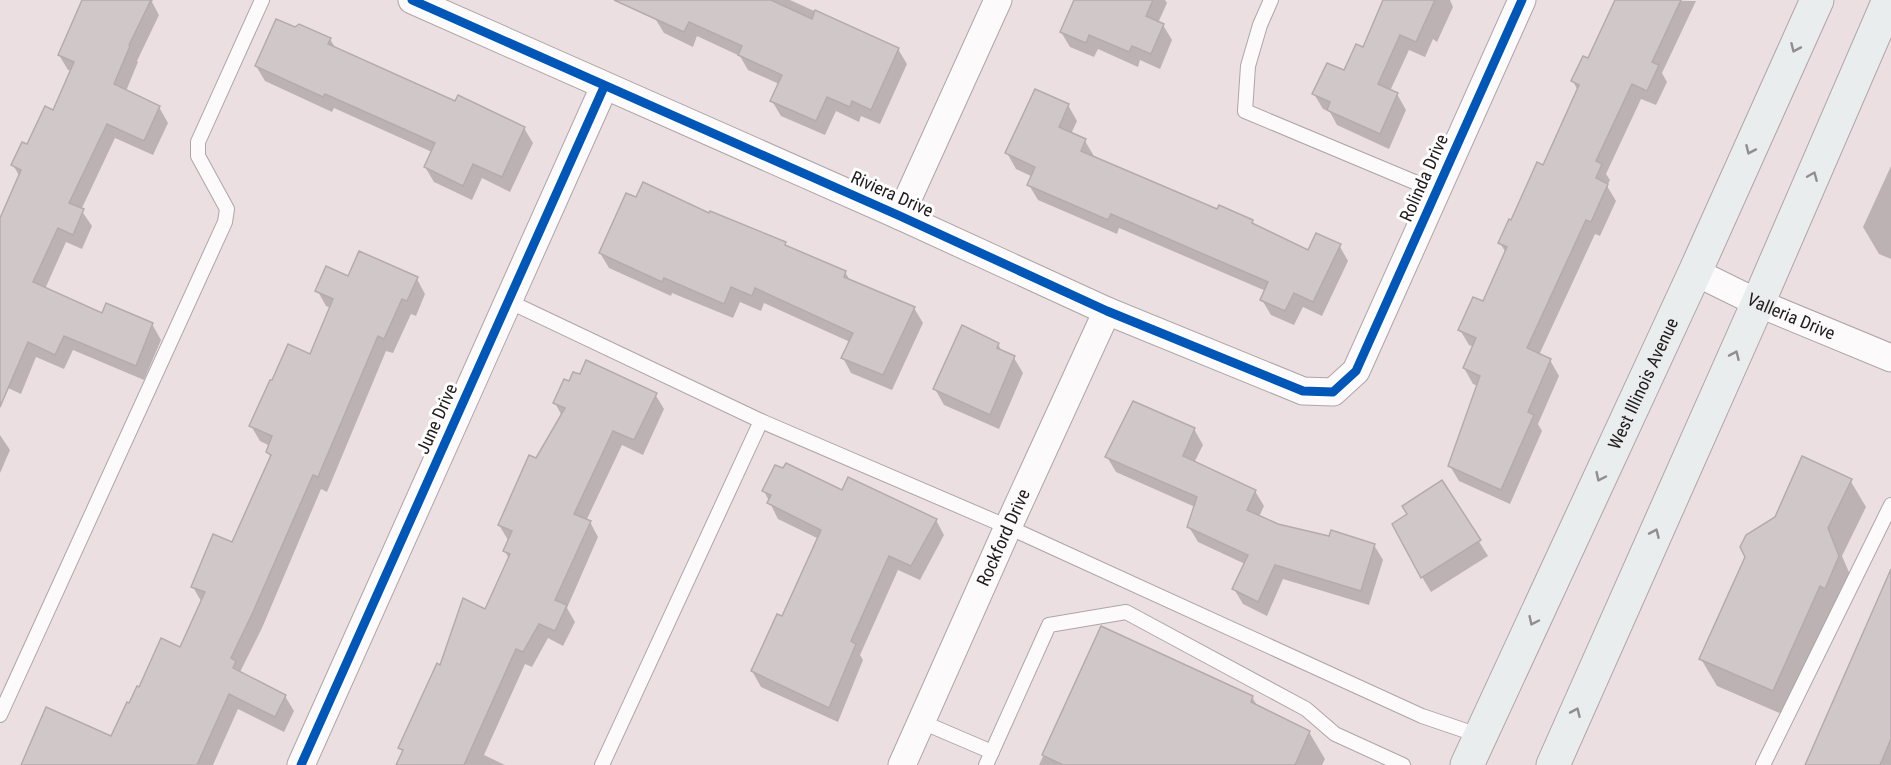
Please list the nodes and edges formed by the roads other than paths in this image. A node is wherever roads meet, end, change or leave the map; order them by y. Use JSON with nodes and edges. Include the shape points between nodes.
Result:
{"nodes":[{"id":1,"x":262,"y":0,"type":"edge"},
{"id":2,"x":412,"y":0,"type":"edge"},
{"id":3,"x":998,"y":0,"type":"edge"},
{"id":4,"x":1271,"y":0,"type":"edge"},
{"id":5,"x":1522,"y":0,"type":"edge"},
{"id":6,"x":1817,"y":0,"type":"edge"},
{"id":7,"x":1889,"y":0,"type":"edge"},
{"id":8,"x":604,"y":87,"type":"junction"},
{"id":9,"x":1436,"y":191,"type":"junction"},
{"id":10,"x":900,"y":216,"type":"junction"},
{"id":11,"x":1695,"y":272,"type":"junction"},
{"id":12,"x":508,"y":301,"type":"junction"},
{"id":13,"x":1758,"y":303,"type":"junction"},
{"id":14,"x":1107,"y":311,"type":"junction"},
{"id":15,"x":1891,"y":358,"type":"edge"},
{"id":16,"x":1356,"y":371,"type":"joint"},
{"id":17,"x":761,"y":421,"type":"junction"},
{"id":18,"x":1891,"y":505,"type":"edge"},
{"id":19,"x":1008,"y":527,"type":"junction"},
{"id":20,"x":0,"y":715,"type":"edge"},
{"id":21,"x":922,"y":722,"type":"junction"},
{"id":22,"x":1473,"y":757,"type":"edge"},
{"id":23,"x":989,"y":758,"type":"edge"},
{"id":24,"x":301,"y":765,"type":"edge"},
{"id":25,"x":602,"y":765,"type":"edge"},
{"id":26,"x":902,"y":765,"type":"edge"},
{"id":27,"x":1402,"y":765,"type":"edge"},
{"id":28,"x":1553,"y":765,"type":"edge"},
{"id":29,"x":1763,"y":765,"type":"edge"}],
"edges":[{"from":1,"to":20,"type":"lane","via":[[198,142],[198,156],[227,209],[225,222]]},
{"from":2,"to":8,"type":"street","name":"Riviera Drive"},
{"from":3,"to":10,"type":"street"},
{"from":4,"to":9,"type":"lane","via":[[1248,66],[1245,111]]},
{"from":5,"to":9,"type":"street","name":"Rolinda Drive"},
{"from":6,"to":11,"type":"main road","name":"West Illinois Avenue","one_way":true},
{"from":13,"to":7,"type":"main road","one_way":true},
{"from":8,"to":10,"type":"street","name":"Riviera Drive"},
{"from":8,"to":12,"type":"street","name":"June Drive"},
{"from":9,"to":16,"type":"street","name":"Rolinda Drive"},
{"from":10,"to":14,"type":"street","name":"Riviera Drive"},
{"from":11,"to":13,"type":"street","name":"Valleria Drive"},
{"from":11,"to":22,"type":"main road","name":"West Illinois Avenue","one_way":true},
{"from":12,"to":17,"type":"lane"},
{"from":12,"to":24,"type":"street","name":"June Drive"},
{"from":13,"to":15,"type":"street","name":"Valleria Drive"},
{"from":28,"to":13,"type":"main road","one_way":true},
{"from":14,"to":16,"type":"street","name":"Riviera Drive","via":[[1303,391],[1333,392]]},
{"from":14,"to":19,"type":"street","name":"Rockford Drive"},
{"from":17,"to":19,"type":"lane"},
{"from":17,"to":25,"type":"lane"},
{"from":18,"to":29,"type":"lane"},
{"from":19,"to":21,"type":"street","name":"Rockford Drive"},
{"from":19,"to":22,"type":"lane","via":[[1422,716]]},
{"from":21,"to":23,"type":"lane"},
{"from":21,"to":26,"type":"street","name":"Rockford Drive"},
{"from":23,"to":27,"type":"lane","via":[[1049,625],[1126,612],[1306,709],[1335,734]]}]}
